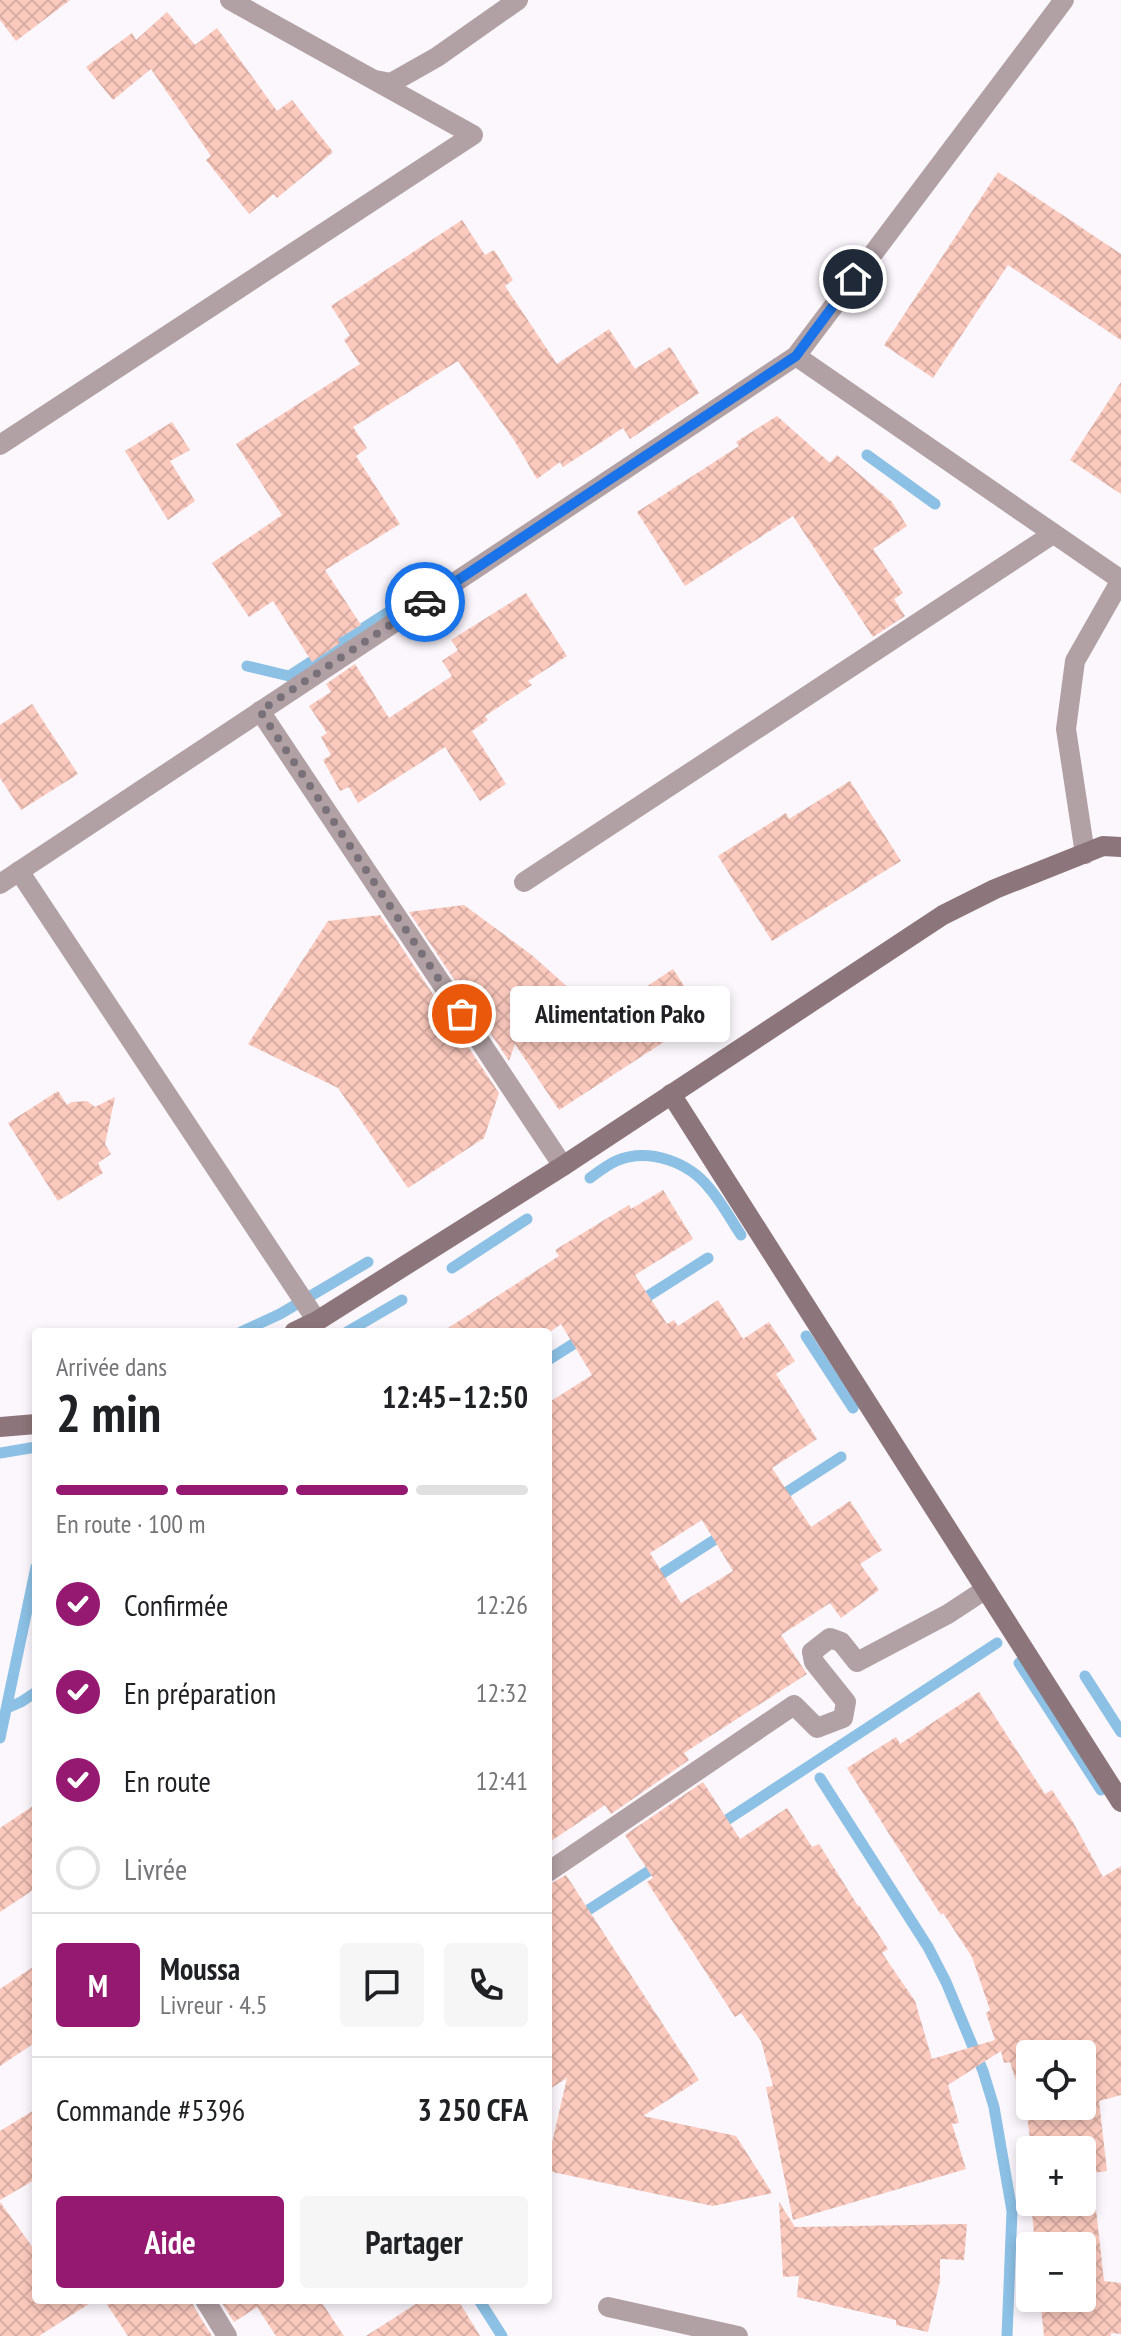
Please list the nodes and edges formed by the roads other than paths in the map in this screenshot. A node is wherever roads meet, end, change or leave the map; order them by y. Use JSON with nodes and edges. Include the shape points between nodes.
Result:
{"nodes":[{"id":1,"x":230,"y":0,"type":"edge"},
{"id":2,"x":518,"y":0,"type":"edge"},
{"id":3,"x":1064,"y":0,"type":"edge"},
{"id":4,"x":374,"y":80,"type":"junction"},
{"id":5,"x":796,"y":356,"type":"junction"},
{"id":6,"x":0,"y":445,"type":"edge"},
{"id":7,"x":1053,"y":534,"type":"junction"},
{"id":8,"x":1121,"y":580,"type":"edge"},
{"id":9,"x":260,"y":711,"type":"junction"},
{"id":10,"x":1121,"y":847,"type":"edge"},
{"id":11,"x":1085,"y":854,"type":"junction"},
{"id":12,"x":19,"y":871,"type":"junction"},
{"id":13,"x":524,"y":882,"type":"dead end"},
{"id":14,"x":0,"y":884,"type":"edge"},
{"id":15,"x":671,"y":1094,"type":"junction"},
{"id":16,"x":563,"y":1166,"type":"junction"},
{"id":17,"x":317,"y":1321,"type":"junction"},
{"id":18,"x":302,"y":1328,"type":"edge"},
{"id":19,"x":32,"y":1424,"type":"edge"},
{"id":20,"x":0,"y":1427,"type":"edge"},
{"id":21,"x":986,"y":1589,"type":"junction"},
{"id":22,"x":1121,"y":1802,"type":"edge"},
{"id":23,"x":552,"y":1869,"type":"edge"},
{"id":24,"x":207,"y":2304,"type":"edge"},
{"id":25,"x":608,"y":2307,"type":"dead end"},
{"id":26,"x":227,"y":2336,"type":"edge"},
{"id":27,"x":738,"y":2336,"type":"edge"}],
"edges":[{"from":1,"to":4,"type":"street"},
{"from":2,"to":4,"type":"street","via":[[391,83]]},
{"from":3,"to":5,"type":"street"},
{"from":4,"to":6,"type":"street","via":[[473,135]]},
{"from":5,"to":7,"type":"street"},
{"from":5,"to":9,"type":"street"},
{"from":7,"to":8,"type":"street"},
{"from":7,"to":13,"type":"street"},
{"from":8,"to":11,"type":"street","via":[[1075,661],[1066,729]]},
{"from":9,"to":12,"type":"street"},
{"from":9,"to":16,"type":"street"},
{"from":10,"to":11,"type":"main road","via":[[1103,846]]},
{"from":11,"to":15,"type":"main road","via":[[943,915]]},
{"from":12,"to":14,"type":"street"},
{"from":12,"to":17,"type":"street"},
{"from":15,"to":16,"type":"main road"},
{"from":15,"to":21,"type":"main road"},
{"from":16,"to":17,"type":"main road"},
{"from":17,"to":18,"type":"main road"},
{"from":19,"to":20,"type":"main road"},
{"from":21,"to":22,"type":"main road"},
{"from":21,"to":23,"type":"street","via":[[857,1662],[841,1642],[830,1638],[812,1652],[846,1702],[843,1718],[817,1728],[794,1705]]},
{"from":24,"to":26,"type":"street"},
{"from":25,"to":27,"type":"street"}]}
